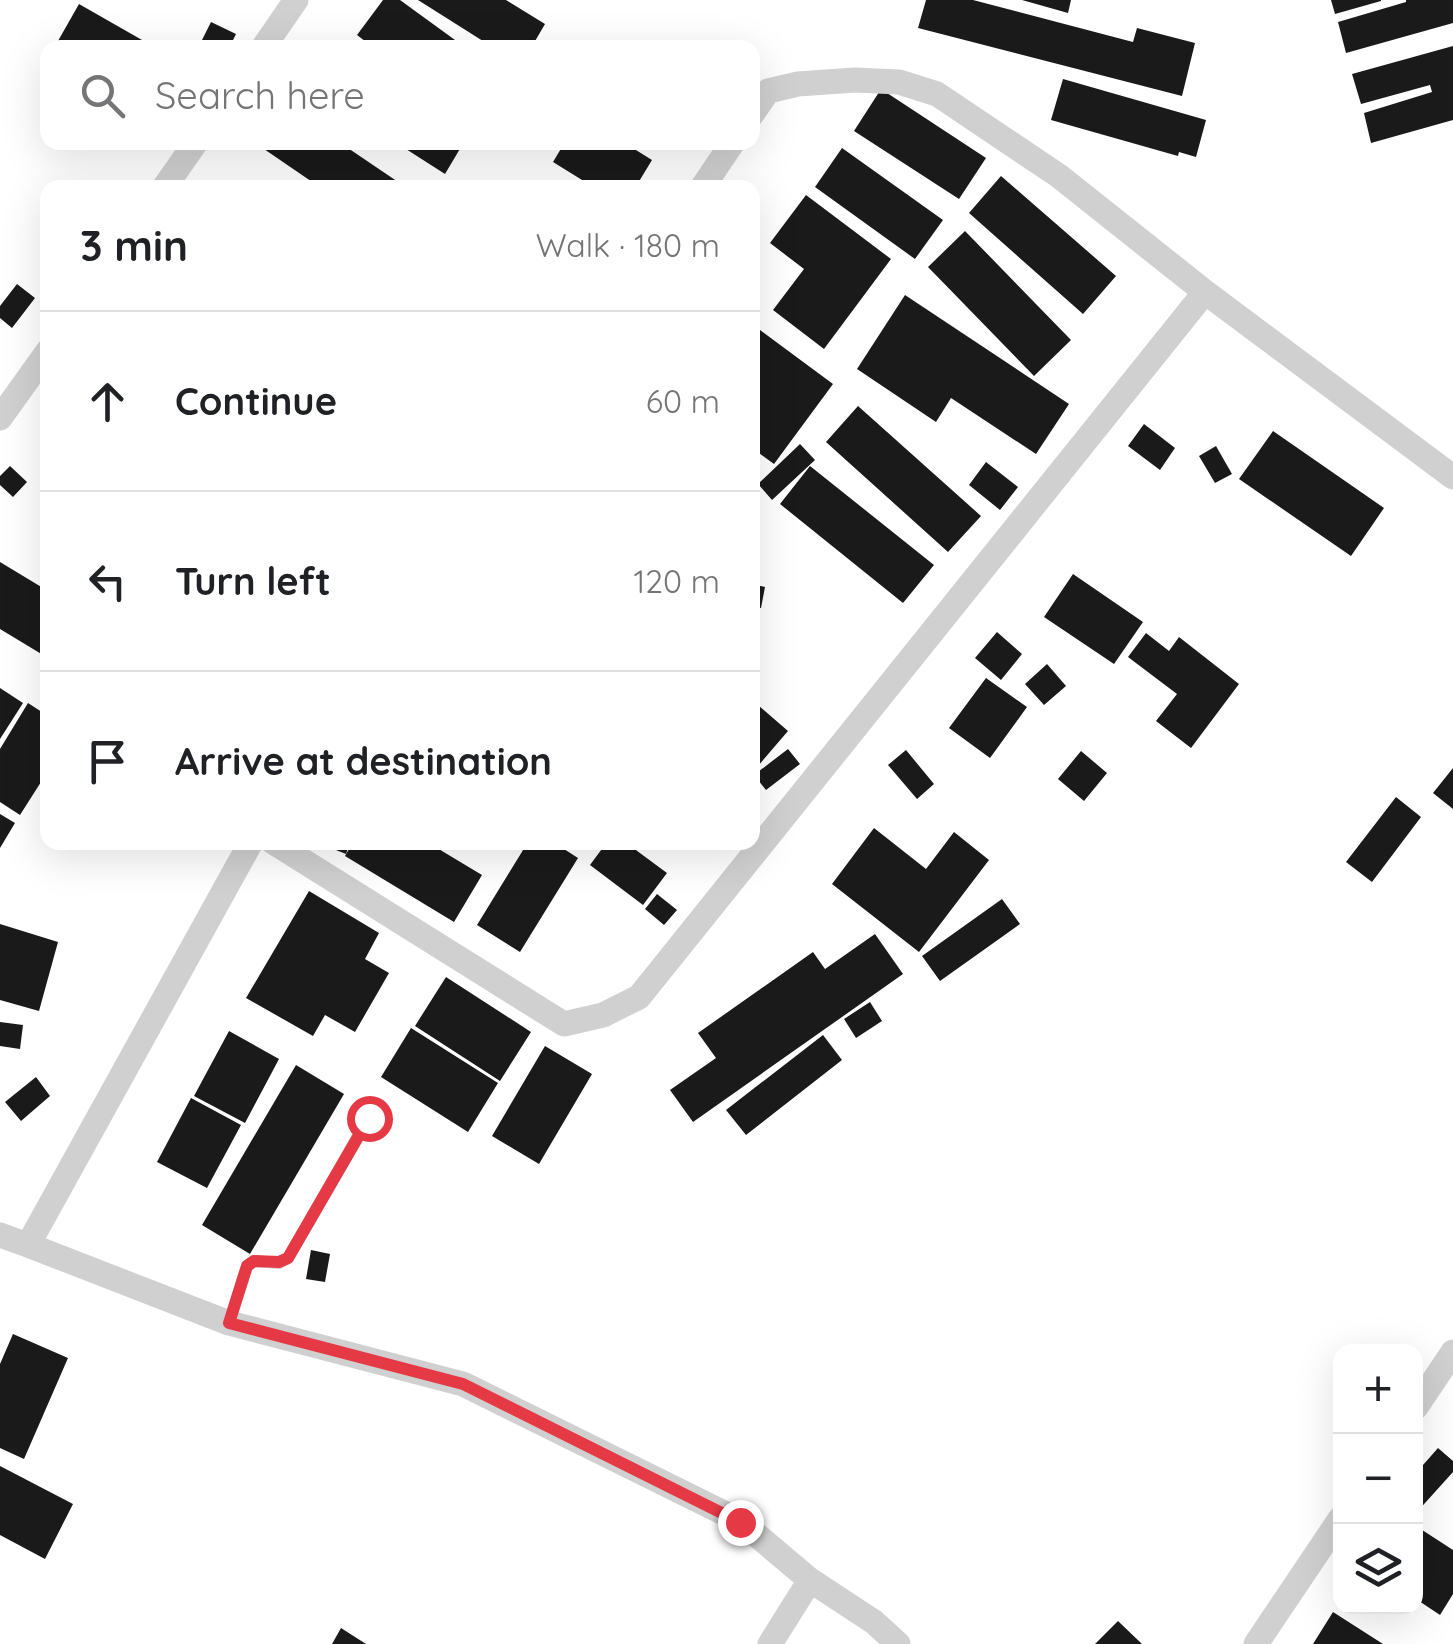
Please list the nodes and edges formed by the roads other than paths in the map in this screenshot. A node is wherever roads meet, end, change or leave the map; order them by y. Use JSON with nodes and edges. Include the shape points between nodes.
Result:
{"nodes":[{"id":1,"x":296,"y":0,"type":"edge"},
{"id":2,"x":269,"y":40,"type":"edge"},
{"id":3,"x":760,"y":102,"type":"edge"},
{"id":4,"x":190,"y":150,"type":"edge"},
{"id":5,"x":728,"y":150,"type":"edge"},
{"id":6,"x":170,"y":180,"type":"edge"},
{"id":7,"x":707,"y":180,"type":"edge"},
{"id":8,"x":1205,"y":292,"type":"junction"},
{"id":9,"x":40,"y":362,"type":"edge"},
{"id":10,"x":0,"y":418,"type":"edge"},
{"id":11,"x":1453,"y":477,"type":"edge"},
{"id":12,"x":760,"y":845,"type":"edge"},
{"id":13,"x":247,"y":850,"type":"edge"},
{"id":14,"x":285,"y":850,"type":"edge"},
{"id":15,"x":756,"y":850,"type":"edge"},
{"id":16,"x":369,"y":1118,"type":"dead end"},
{"id":17,"x":0,"y":1236,"type":"edge"},
{"id":18,"x":28,"y":1245,"type":"junction"},
{"id":19,"x":229,"y":1323,"type":"junction"},
{"id":20,"x":1453,"y":1352,"type":"edge"},
{"id":21,"x":1423,"y":1397,"type":"edge"},
{"id":22,"x":1337,"y":1524,"type":"edge"},
{"id":23,"x":810,"y":1580,"type":"junction"},
{"id":24,"x":770,"y":1644,"type":"edge"},
{"id":25,"x":898,"y":1644,"type":"edge"},
{"id":26,"x":1256,"y":1644,"type":"edge"}],
"edges":[{"from":1,"to":2,"type":"street"},
{"from":3,"to":8,"type":"street","via":[[768,91],[855,80],[899,82],[938,94],[1059,176]]},
{"from":4,"to":6,"type":"street"},
{"from":5,"to":7,"type":"street"},
{"from":8,"to":11,"type":"street"},
{"from":8,"to":12,"type":"street"},
{"from":9,"to":10,"type":"street"},
{"from":13,"to":18,"type":"street"},
{"from":14,"to":15,"type":"street","via":[[564,1024],[638,997]]},
{"from":16,"to":19,"type":"lane","via":[[288,1258],[247,1266]]},
{"from":17,"to":18,"type":"street"},
{"from":18,"to":19,"type":"street"},
{"from":19,"to":23,"type":"street","via":[[463,1384],[740,1522]]},
{"from":20,"to":21,"type":"street"},
{"from":22,"to":26,"type":"street"},
{"from":23,"to":24,"type":"street"},
{"from":23,"to":25,"type":"street"}]}
